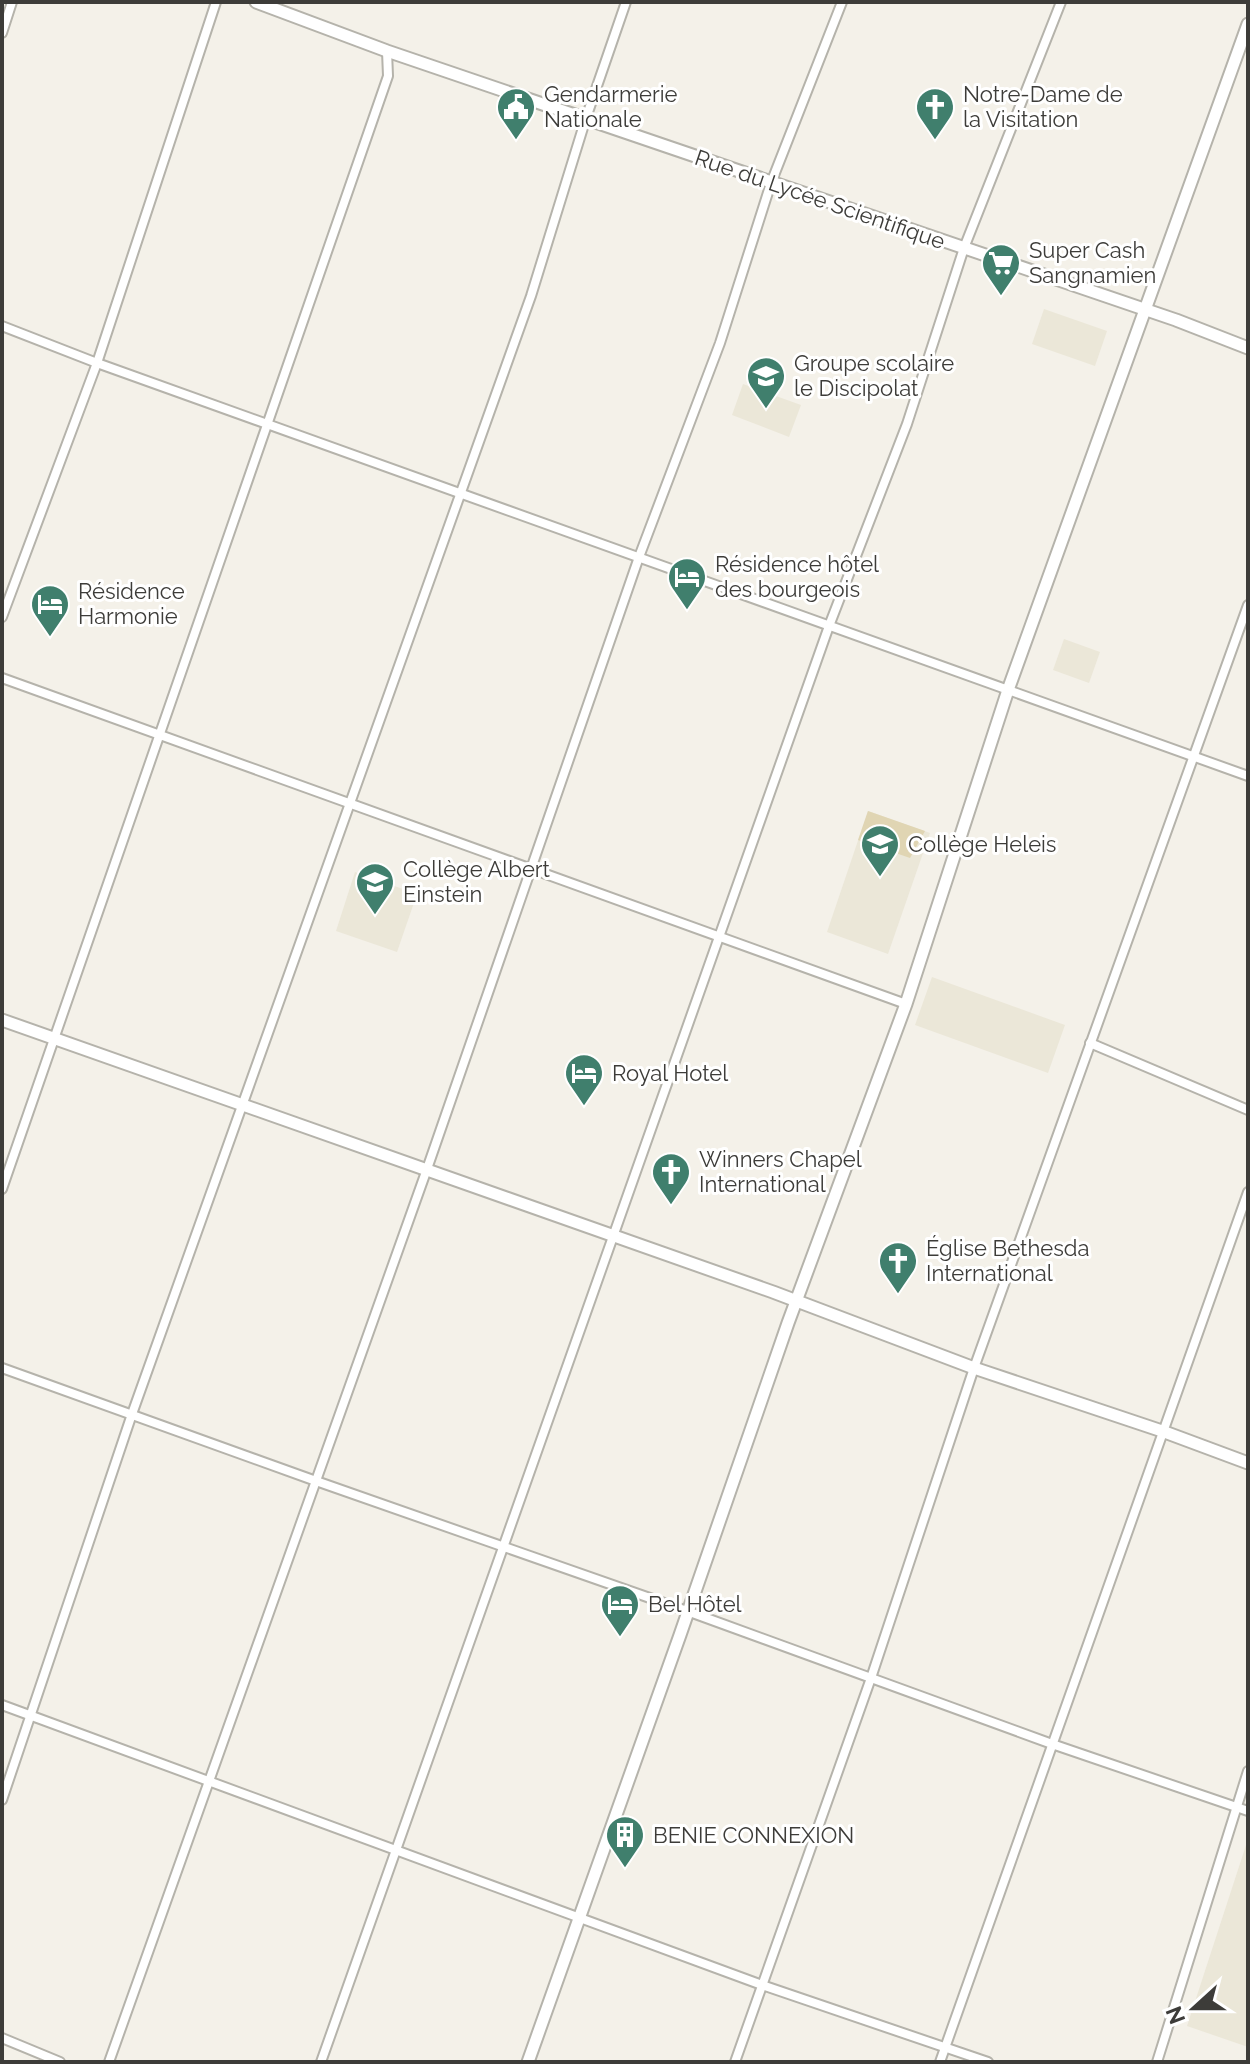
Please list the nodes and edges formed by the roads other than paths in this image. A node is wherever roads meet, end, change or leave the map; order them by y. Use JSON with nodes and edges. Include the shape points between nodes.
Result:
{"nodes":[{"id":1,"x":12,"y":2,"type":"edge"},
{"id":2,"x":216,"y":2,"type":"edge"},
{"id":3,"x":256,"y":2,"type":"edge"},
{"id":4,"x":626,"y":2,"type":"edge"},
{"id":5,"x":842,"y":2,"type":"edge"},
{"id":6,"x":1061,"y":2,"type":"edge"},
{"id":7,"x":1248,"y":24,"type":"edge"},
{"id":8,"x":2,"y":33,"type":"edge"},
{"id":9,"x":387,"y":51,"type":"junction"},
{"id":10,"x":586,"y":118,"type":"junction"},
{"id":11,"x":771,"y":183,"type":"junction"},
{"id":12,"x":964,"y":248,"type":"junction"},
{"id":13,"x":1146,"y":310,"type":"junction"},
{"id":14,"x":2,"y":326,"type":"edge"},
{"id":15,"x":1248,"y":348,"type":"edge"},
{"id":16,"x":97,"y":363,"type":"junction"},
{"id":17,"x":267,"y":424,"type":"junction"},
{"id":18,"x":461,"y":493,"type":"junction"},
{"id":19,"x":639,"y":557,"type":"junction"},
{"id":20,"x":1248,"y":605,"type":"edge"},
{"id":21,"x":2,"y":617,"type":"edge"},
{"id":22,"x":829,"y":626,"type":"junction"},
{"id":23,"x":2,"y":678,"type":"edge"},
{"id":24,"x":1008,"y":690,"type":"junction"},
{"id":25,"x":159,"y":736,"type":"junction"},
{"id":26,"x":1194,"y":757,"type":"junction"},
{"id":27,"x":1248,"y":776,"type":"edge"},
{"id":28,"x":351,"y":803,"type":"junction"},
{"id":29,"x":531,"y":868,"type":"junction"},
{"id":30,"x":720,"y":936,"type":"junction"},
{"id":31,"x":906,"y":1004,"type":"junction"},
{"id":32,"x":2,"y":1020,"type":"edge"},
{"id":33,"x":54,"y":1038,"type":"junction"},
{"id":34,"x":1090,"y":1043,"type":"junction"},
{"id":35,"x":243,"y":1106,"type":"junction"},
{"id":36,"x":1248,"y":1110,"type":"edge"},
{"id":37,"x":427,"y":1169,"type":"junction"},
{"id":38,"x":2,"y":1189,"type":"edge"},
{"id":39,"x":1248,"y":1192,"type":"edge"},
{"id":40,"x":613,"y":1236,"type":"junction"},
{"id":41,"x":796,"y":1301,"type":"junction"},
{"id":42,"x":2,"y":1368,"type":"edge"},
{"id":43,"x":974,"y":1368,"type":"junction"},
{"id":44,"x":132,"y":1414,"type":"junction"},
{"id":45,"x":1162,"y":1431,"type":"junction"},
{"id":46,"x":1248,"y":1463,"type":"edge"},
{"id":47,"x":316,"y":1481,"type":"junction"},
{"id":48,"x":503,"y":1546,"type":"junction"},
{"id":49,"x":687,"y":1611,"type":"junction"},
{"id":50,"x":871,"y":1678,"type":"junction"},
{"id":51,"x":2,"y":1705,"type":"edge"},
{"id":52,"x":30,"y":1715,"type":"junction"},
{"id":53,"x":1052,"y":1744,"type":"junction"},
{"id":54,"x":1248,"y":1771,"type":"edge"},
{"id":55,"x":209,"y":1780,"type":"junction"},
{"id":56,"x":2,"y":1800,"type":"edge"},
{"id":57,"x":1236,"y":1806,"type":"junction"},
{"id":58,"x":1248,"y":1811,"type":"edge"},
{"id":59,"x":396,"y":1850,"type":"junction"},
{"id":60,"x":580,"y":1918,"type":"junction"},
{"id":61,"x":762,"y":1985,"type":"junction"},
{"id":62,"x":2,"y":2038,"type":"edge"},
{"id":63,"x":946,"y":2047,"type":"junction"},
{"id":64,"x":60,"y":2062,"type":"edge"},
{"id":65,"x":109,"y":2062,"type":"edge"},
{"id":66,"x":321,"y":2062,"type":"edge"},
{"id":67,"x":528,"y":2062,"type":"edge"},
{"id":68,"x":735,"y":2062,"type":"edge"},
{"id":69,"x":940,"y":2062,"type":"edge"},
{"id":70,"x":988,"y":2062,"type":"edge"},
{"id":71,"x":1157,"y":2062,"type":"edge"}],
"edges":[{"from":1,"to":8,"type":"street"},
{"from":2,"to":16,"type":"street"},
{"from":3,"to":9,"type":"street","name":"Rue du Lycée Scientifique"},
{"from":4,"to":10,"type":"street"},
{"from":5,"to":11,"type":"street"},
{"from":6,"to":12,"type":"street"},
{"from":7,"to":13,"type":"street"},
{"from":9,"to":10,"type":"street","name":"Rue du Lycée Scientifique"},
{"from":9,"to":17,"type":"street","via":[[388,76]]},
{"from":10,"to":11,"type":"street","name":"Rue du Lycée Scientifique"},
{"from":10,"to":18,"type":"street","via":[[531,296]]},
{"from":11,"to":12,"type":"street","name":"Rue du Lycée Scientifique"},
{"from":11,"to":19,"type":"street","via":[[720,343]]},
{"from":12,"to":13,"type":"street","name":"Rue du Lycée Scientifique"},
{"from":12,"to":22,"type":"street","via":[[907,424]]},
{"from":13,"to":15,"type":"street","name":"Rue du Lycée Scientifique"},
{"from":13,"to":24,"type":"street"},
{"from":14,"to":16,"type":"street"},
{"from":16,"to":17,"type":"street"},
{"from":16,"to":21,"type":"street"},
{"from":17,"to":18,"type":"street"},
{"from":17,"to":25,"type":"street"},
{"from":18,"to":19,"type":"street"},
{"from":18,"to":28,"type":"street"},
{"from":19,"to":22,"type":"street"},
{"from":19,"to":29,"type":"street"},
{"from":20,"to":26,"type":"street"},
{"from":22,"to":24,"type":"street"},
{"from":22,"to":30,"type":"street"},
{"from":23,"to":25,"type":"street"},
{"from":24,"to":26,"type":"street"},
{"from":24,"to":31,"type":"street"},
{"from":25,"to":28,"type":"street"},
{"from":25,"to":33,"type":"street"},
{"from":26,"to":27,"type":"street"},
{"from":26,"to":34,"type":"street"},
{"from":28,"to":29,"type":"street"},
{"from":28,"to":35,"type":"street"},
{"from":29,"to":30,"type":"street"},
{"from":29,"to":37,"type":"street"},
{"from":30,"to":31,"type":"street"},
{"from":30,"to":40,"type":"street"},
{"from":31,"to":41,"type":"street"},
{"from":32,"to":33,"type":"street"},
{"from":33,"to":35,"type":"street"},
{"from":33,"to":38,"type":"street"},
{"from":34,"to":36,"type":"street"},
{"from":34,"to":43,"type":"street"},
{"from":35,"to":37,"type":"street"},
{"from":35,"to":44,"type":"street"},
{"from":37,"to":40,"type":"street"},
{"from":37,"to":47,"type":"street"},
{"from":39,"to":45,"type":"street"},
{"from":40,"to":41,"type":"street"},
{"from":40,"to":48,"type":"street"},
{"from":41,"to":43,"type":"street"},
{"from":41,"to":49,"type":"street"},
{"from":42,"to":44,"type":"street"},
{"from":43,"to":45,"type":"street"},
{"from":43,"to":50,"type":"street"},
{"from":44,"to":47,"type":"street"},
{"from":44,"to":52,"type":"street"},
{"from":45,"to":46,"type":"street"},
{"from":45,"to":53,"type":"street"},
{"from":47,"to":48,"type":"street"},
{"from":47,"to":55,"type":"street"},
{"from":48,"to":49,"type":"street"},
{"from":48,"to":59,"type":"street"},
{"from":49,"to":50,"type":"street"},
{"from":49,"to":60,"type":"street"},
{"from":50,"to":53,"type":"street"},
{"from":50,"to":61,"type":"street"},
{"from":51,"to":52,"type":"street"},
{"from":52,"to":55,"type":"street"},
{"from":52,"to":56,"type":"street"},
{"from":53,"to":57,"type":"street"},
{"from":53,"to":63,"type":"street"},
{"from":54,"to":57,"type":"street"},
{"from":55,"to":59,"type":"street"},
{"from":55,"to":65,"type":"street"},
{"from":57,"to":58,"type":"street"},
{"from":57,"to":71,"type":"street"},
{"from":59,"to":60,"type":"street"},
{"from":59,"to":66,"type":"street"},
{"from":60,"to":61,"type":"street"},
{"from":60,"to":67,"type":"street"},
{"from":61,"to":63,"type":"street"},
{"from":61,"to":68,"type":"street"},
{"from":62,"to":64,"type":"street"},
{"from":63,"to":69,"type":"street"},
{"from":63,"to":70,"type":"street"}]}
